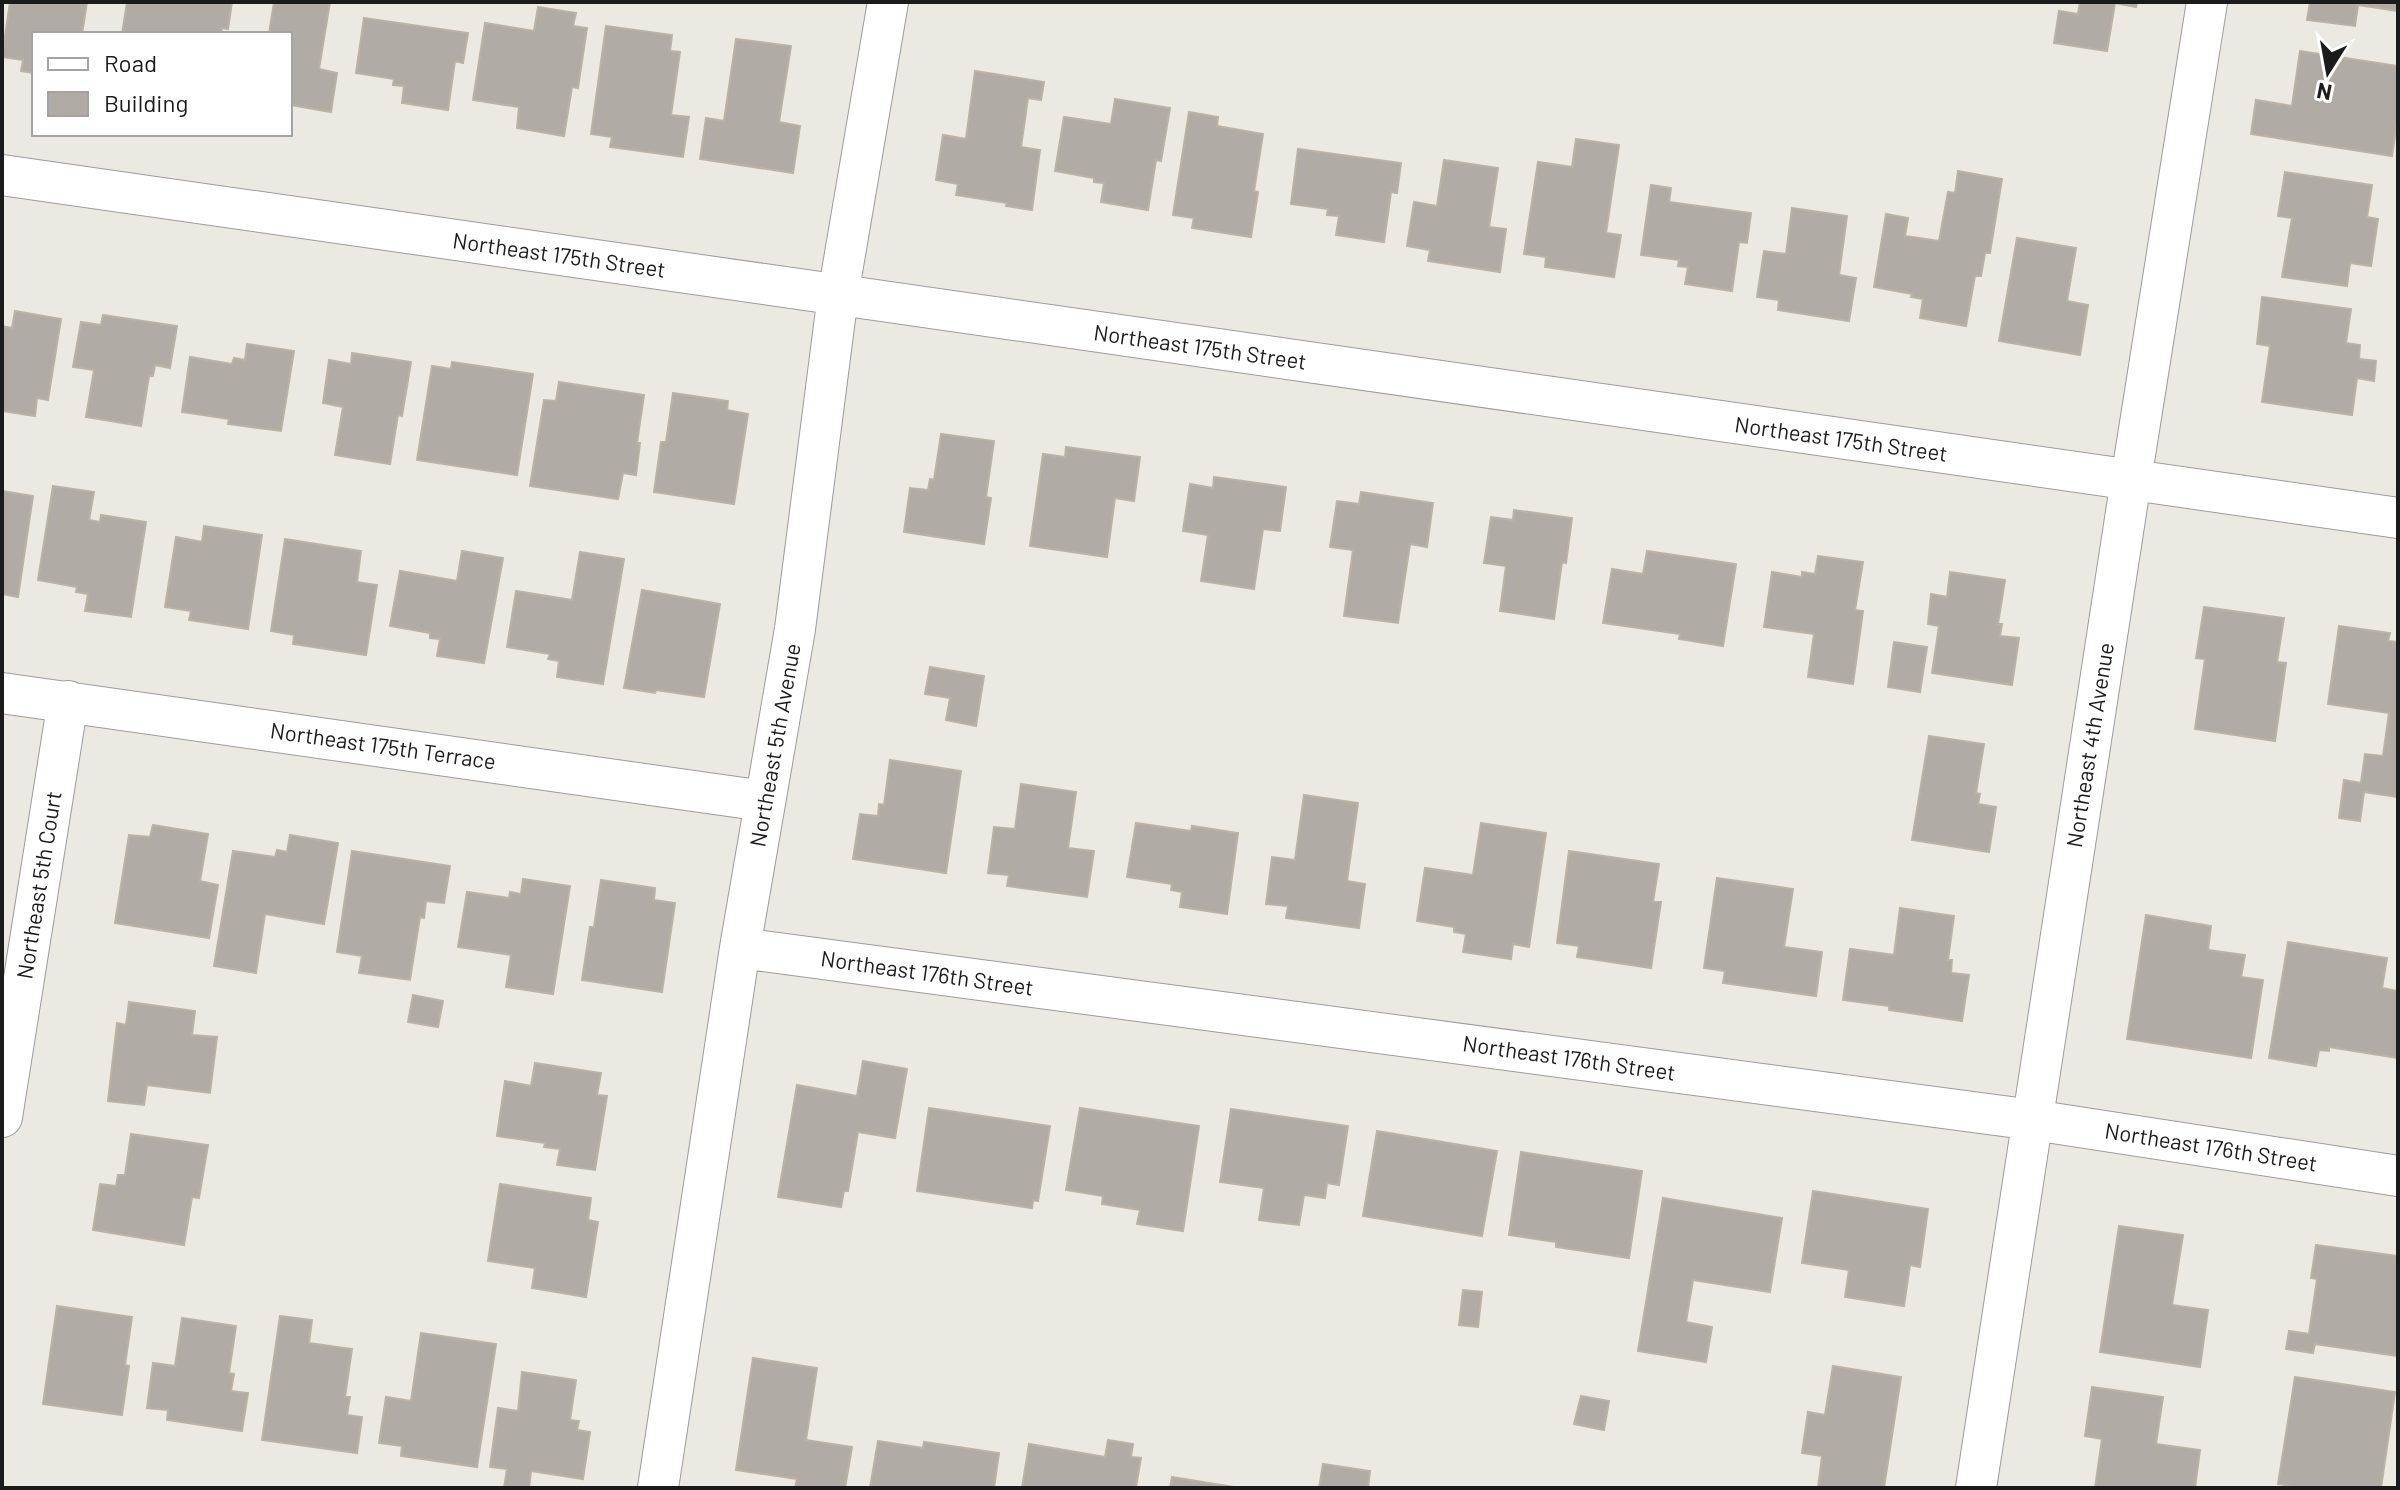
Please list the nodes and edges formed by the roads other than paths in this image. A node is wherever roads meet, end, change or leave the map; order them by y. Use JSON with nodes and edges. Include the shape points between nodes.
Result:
{"nodes":[{"id":1,"x":888,"y":2,"type":"edge"},
{"id":2,"x":2207,"y":2,"type":"edge"},
{"id":3,"x":2,"y":175,"type":"edge"},
{"id":4,"x":838,"y":295,"type":"junction"},
{"id":5,"x":2131,"y":480,"type":"junction"},
{"id":6,"x":2398,"y":518,"type":"edge"},
{"id":7,"x":2,"y":693,"type":"edge"},
{"id":8,"x":68,"y":701,"type":"junction"},
{"id":9,"x":764,"y":801,"type":"junction"},
{"id":10,"x":740,"y":948,"type":"junction"},
{"id":11,"x":2,"y":1117,"type":"edge"},
{"id":12,"x":2033,"y":1120,"type":"junction"},
{"id":13,"x":2398,"y":1176,"type":"edge"},
{"id":14,"x":658,"y":1488,"type":"edge"},
{"id":15,"x":1976,"y":1488,"type":"edge"}],
"edges":[{"from":1,"to":4,"type":"street","name":"Northeast 5th Avenue"},
{"from":2,"to":5,"type":"street","name":"Northeast 4th Avenue"},
{"from":3,"to":4,"type":"street","name":"Northeast 175th Street"},
{"from":4,"to":5,"type":"street","name":"Northeast 175th Street"},
{"from":4,"to":9,"type":"street","name":"Northeast 5th Avenue","via":[[795,629]]},
{"from":5,"to":6,"type":"street","name":"Northeast 175th Street"},
{"from":5,"to":12,"type":"street","name":"Northeast 4th Avenue"},
{"from":7,"to":8,"type":"street","name":"Northeast 175th Terrace"},
{"from":8,"to":9,"type":"street","name":"Northeast 175th Terrace"},
{"from":8,"to":11,"type":"street","name":"Northeast 5th Court"},
{"from":9,"to":10,"type":"street","name":"Northeast 5th Avenue"},
{"from":10,"to":12,"type":"street","name":"Northeast 176th Street"},
{"from":10,"to":14,"type":"street","name":"Northeast 5th Avenue"},
{"from":12,"to":13,"type":"street","name":"Northeast 176th Street"},
{"from":12,"to":15,"type":"street","name":"Northeast 4th Avenue"}]}
